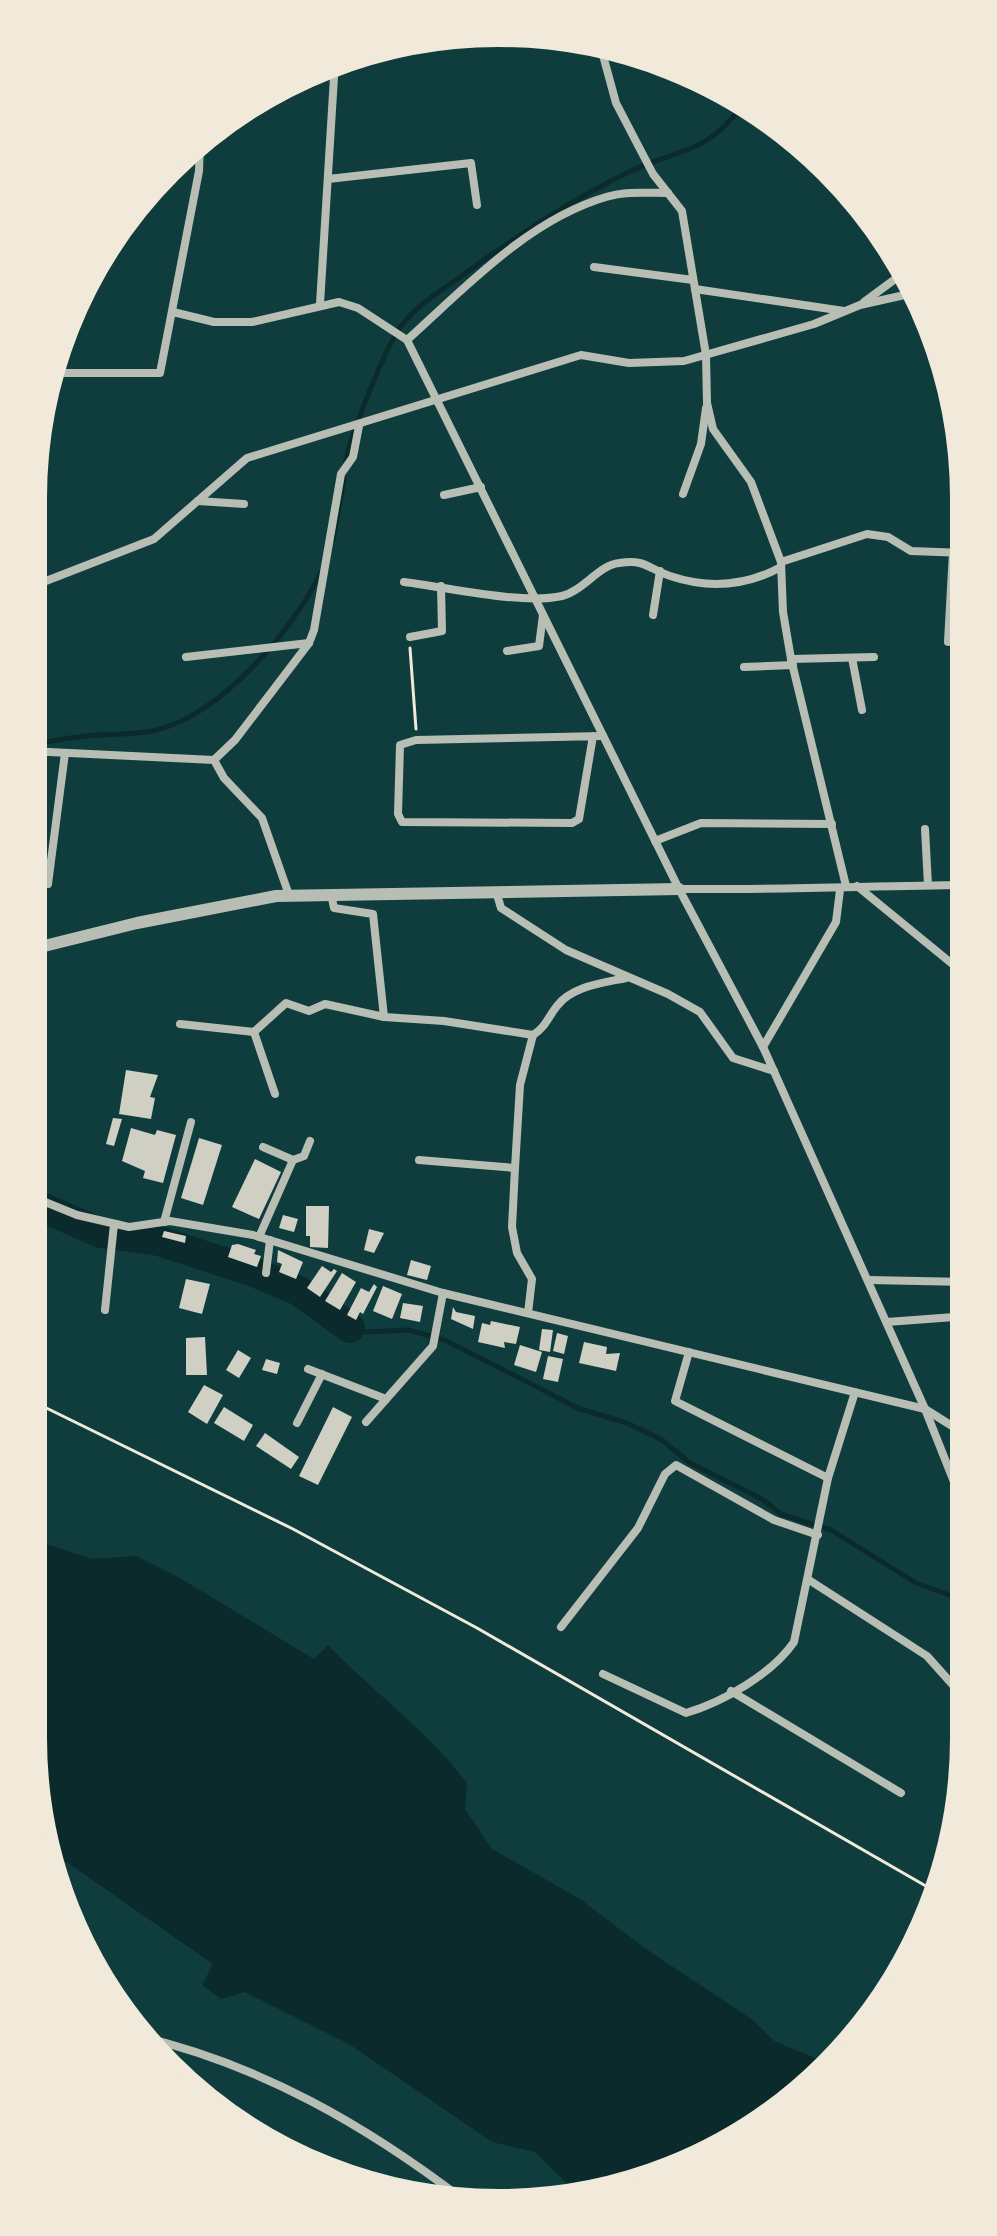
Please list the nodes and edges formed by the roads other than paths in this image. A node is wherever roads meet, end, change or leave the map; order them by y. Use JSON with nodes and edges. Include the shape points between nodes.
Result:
{"nodes":[{"id":1,"x":603,"y":55,"type":"edge"},
{"id":2,"x":334,"y":73,"type":"edge"},
{"id":3,"x":200,"y":154,"type":"edge"},
{"id":4,"x":328,"y":179,"type":"junction"},
{"id":5,"x":668,"y":193,"type":"junction"},
{"id":6,"x":477,"y":205,"type":"dead end"},
{"id":7,"x":594,"y":267,"type":"dead end"},
{"id":8,"x":898,"y":277,"type":"edge"},
{"id":9,"x":694,"y":285,"type":"junction"},
{"id":10,"x":907,"y":295,"type":"edge"},
{"id":11,"x":320,"y":304,"type":"junction"},
{"id":12,"x":860,"y":305,"type":"junction"},
{"id":13,"x":844,"y":311,"type":"junction"},
{"id":14,"x":173,"y":312,"type":"junction"},
{"id":15,"x":407,"y":340,"type":"junction"},
{"id":16,"x":706,"y":355,"type":"junction"},
{"id":17,"x":60,"y":373,"type":"edge"},
{"id":18,"x":438,"y":400,"type":"junction"},
{"id":19,"x":707,"y":403,"type":"junction"},
{"id":20,"x":359,"y":426,"type":"junction"},
{"id":21,"x":481,"y":487,"type":"junction"},
{"id":22,"x":683,"y":494,"type":"dead end"},
{"id":23,"x":444,"y":495,"type":"dead end"},
{"id":24,"x":198,"y":501,"type":"junction"},
{"id":25,"x":244,"y":504,"type":"dead end"},
{"id":26,"x":953,"y":552,"type":"joint"},
{"id":27,"x":781,"y":564,"type":"junction"},
{"id":28,"x":660,"y":571,"type":"junction"},
{"id":29,"x":404,"y":582,"type":"dead end"},
{"id":30,"x":42,"y":583,"type":"edge"},
{"id":31,"x":441,"y":586,"type":"junction"},
{"id":32,"x":536,"y":599,"type":"junction"},
{"id":33,"x":543,"y":613,"type":"junction"},
{"id":34,"x":653,"y":615,"type":"dead end"},
{"id":35,"x":410,"y":637,"type":"road end"},
{"id":36,"x":948,"y":642,"type":"dead end"},
{"id":37,"x":309,"y":643,"type":"junction"},
{"id":38,"x":507,"y":651,"type":"dead end"},
{"id":39,"x":186,"y":657,"type":"dead end"},
{"id":40,"x":874,"y":657,"type":"dead end"},
{"id":41,"x":852,"y":658,"type":"junction"},
{"id":42,"x":792,"y":662,"type":"junction"},
{"id":43,"x":744,"y":667,"type":"dead end"},
{"id":44,"x":862,"y":710,"type":"dead end"},
{"id":45,"x":598,"y":736,"type":"junction"},
{"id":46,"x":42,"y":752,"type":"edge"},
{"id":47,"x":65,"y":753,"type":"junction"},
{"id":48,"x":214,"y":760,"type":"junction"},
{"id":49,"x":832,"y":824,"type":"junction"},
{"id":50,"x":925,"y":829,"type":"dead end"},
{"id":51,"x":655,"y":841,"type":"junction"},
{"id":52,"x":48,"y":884,"type":"dead end"},
{"id":53,"x":928,"y":885,"type":"junction"},
{"id":54,"x":955,"y":885,"type":"edge"},
{"id":55,"x":857,"y":886,"type":"junction"},
{"id":56,"x":843,"y":888,"type":"junction"},
{"id":57,"x":679,"y":889,"type":"junction"},
{"id":58,"x":496,"y":891,"type":"junction"},
{"id":59,"x":330,"y":893,"type":"junction"},
{"id":60,"x":289,"y":895,"type":"junction"},
{"id":61,"x":42,"y":947,"type":"edge"},
{"id":62,"x":955,"y":966,"type":"edge"},
{"id":63,"x":626,"y":978,"type":"junction"},
{"id":64,"x":384,"y":1017,"type":"junction"},
{"id":65,"x":180,"y":1024,"type":"dead end"},
{"id":66,"x":254,"y":1032,"type":"junction"},
{"id":67,"x":533,"y":1035,"type":"junction"},
{"id":68,"x":763,"y":1047,"type":"junction"},
{"id":69,"x":774,"y":1071,"type":"junction"},
{"id":70,"x":275,"y":1094,"type":"dead end"},
{"id":71,"x":191,"y":1122,"type":"dead end"},
{"id":72,"x":310,"y":1141,"type":"dead end"},
{"id":73,"x":263,"y":1147,"type":"dead end"},
{"id":74,"x":293,"y":1160,"type":"junction"},
{"id":75,"x":419,"y":1160,"type":"dead end"},
{"id":76,"x":515,"y":1168,"type":"junction"},
{"id":77,"x":42,"y":1201,"type":"edge"},
{"id":78,"x":164,"y":1222,"type":"junction"},
{"id":79,"x":114,"y":1224,"type":"junction"},
{"id":80,"x":259,"y":1237,"type":"junction"},
{"id":81,"x":270,"y":1240,"type":"junction"},
{"id":82,"x":266,"y":1273,"type":"dead end"},
{"id":83,"x":868,"y":1280,"type":"junction"},
{"id":84,"x":955,"y":1282,"type":"edge"},
{"id":85,"x":443,"y":1293,"type":"junction"},
{"id":86,"x":105,"y":1310,"type":"dead end"},
{"id":87,"x":528,"y":1313,"type":"junction"},
{"id":88,"x":955,"y":1317,"type":"edge"},
{"id":89,"x":887,"y":1322,"type":"junction"},
{"id":90,"x":689,"y":1352,"type":"junction"},
{"id":91,"x":308,"y":1369,"type":"dead end"},
{"id":92,"x":322,"y":1374,"type":"junction"},
{"id":93,"x":855,"y":1392,"type":"junction"},
{"id":94,"x":386,"y":1399,"type":"junction"},
{"id":95,"x":925,"y":1409,"type":"junction"},
{"id":96,"x":366,"y":1422,"type":"dead end"},
{"id":97,"x":297,"y":1423,"type":"dead end"},
{"id":98,"x":955,"y":1428,"type":"edge"},
{"id":99,"x":828,"y":1478,"type":"junction"},
{"id":100,"x":955,"y":1484,"type":"edge"},
{"id":101,"x":818,"y":1535,"type":"junction"},
{"id":102,"x":809,"y":1580,"type":"junction"},
{"id":103,"x":561,"y":1627,"type":"dead end"},
{"id":104,"x":603,"y":1674,"type":"dead end"},
{"id":105,"x":955,"y":1687,"type":"edge"},
{"id":106,"x":731,"y":1691,"type":"junction"},
{"id":107,"x":901,"y":1793,"type":"dead end"},
{"id":108,"x":158,"y":2041,"type":"edge"},
{"id":109,"x":452,"y":2191,"type":"edge"}],
"edges":[{"from":1,"to":5,"type":"street","via":[[616,103]]},
{"from":2,"to":4,"type":"street"},
{"from":3,"to":14,"type":"street"},
{"from":4,"to":6,"type":"street","via":[[471,163]]},
{"from":4,"to":11,"type":"street"},
{"from":5,"to":9,"type":"street","via":[[682,211]]},
{"from":5,"to":15,"type":"street","via":[[607,196],[579,207],[510,248]]},
{"from":7,"to":9,"type":"street"},
{"from":8,"to":12,"type":"street"},
{"from":9,"to":13,"type":"street"},
{"from":9,"to":16,"type":"street"},
{"from":10,"to":12,"type":"street"},
{"from":11,"to":14,"type":"street","via":[[252,322],[214,322]]},
{"from":11,"to":15,"type":"street","via":[[358,308]]},
{"from":12,"to":13,"type":"street"},
{"from":13,"to":16,"type":"street"},
{"from":14,"to":17,"type":"street","via":[[160,373]]},
{"from":15,"to":18,"type":"street"},
{"from":16,"to":18,"type":"street","via":[[629,363],[581,355]]},
{"from":16,"to":19,"type":"street"},
{"from":18,"to":20,"type":"street"},
{"from":18,"to":21,"type":"street"},
{"from":19,"to":22,"type":"street","via":[[701,444]]},
{"from":19,"to":27,"type":"street","via":[[713,429],[751,482]]},
{"from":20,"to":24,"type":"street","via":[[247,458]]},
{"from":20,"to":37,"type":"street","via":[[353,457],[341,474]]},
{"from":21,"to":23,"type":"street"},
{"from":21,"to":32,"type":"street"},
{"from":24,"to":25,"type":"street"},
{"from":24,"to":30,"type":"street","via":[[154,539]]},
{"from":26,"to":27,"type":"street","via":[[911,551],[888,537],[867,534]]},
{"from":26,"to":36,"type":"street"},
{"from":27,"to":28,"type":"street","via":[[738,585]]},
{"from":27,"to":42,"type":"street"},
{"from":28,"to":32,"type":"street","via":[[647,563],[615,563],[579,589]]},
{"from":28,"to":34,"type":"street"},
{"from":29,"to":31,"type":"street"},
{"from":31,"to":32,"type":"street"},
{"from":31,"to":35,"type":"street","via":[[442,631]]},
{"from":32,"to":33,"type":"street"},
{"from":33,"to":38,"type":"street","via":[[539,646]]},
{"from":33,"to":45,"type":"street"},
{"from":37,"to":39,"type":"street"},
{"from":37,"to":48,"type":"street"},
{"from":40,"to":41,"type":"street"},
{"from":41,"to":42,"type":"street"},
{"from":41,"to":44,"type":"street"},
{"from":42,"to":43,"type":"street"},
{"from":42,"to":49,"type":"street"},
{"from":45,"to":45,"type":"street","via":[[416,740],[400,745],[398,814],[402,822],[572,823],[579,819]]},
{"from":45,"to":51,"type":"street"},
{"from":46,"to":47,"type":"street"},
{"from":47,"to":48,"type":"street"},
{"from":47,"to":52,"type":"street"},
{"from":48,"to":60,"type":"street","via":[[262,818]]},
{"from":49,"to":51,"type":"street","via":[[701,823]]},
{"from":49,"to":56,"type":"street"},
{"from":50,"to":53,"type":"street"},
{"from":51,"to":57,"type":"street"},
{"from":53,"to":54,"type":"street"},
{"from":53,"to":55,"type":"street"},
{"from":55,"to":56,"type":"street"},
{"from":55,"to":62,"type":"street"},
{"from":56,"to":57,"type":"street"},
{"from":56,"to":68,"type":"street","via":[[836,922]]},
{"from":57,"to":58,"type":"street"},
{"from":57,"to":68,"type":"street"},
{"from":58,"to":59,"type":"street"},
{"from":58,"to":63,"type":"street","via":[[501,908],[566,950]]},
{"from":59,"to":60,"type":"street"},
{"from":59,"to":64,"type":"street","via":[[334,908],[373,914]]},
{"from":60,"to":61,"type":"street"},
{"from":63,"to":67,"type":"street","via":[[569,995]]},
{"from":63,"to":69,"type":"street","via":[[700,1012],[733,1058]]},
{"from":64,"to":66,"type":"street","via":[[325,1004],[309,1011],[286,1003]]},
{"from":64,"to":67,"type":"street"},
{"from":65,"to":66,"type":"street"},
{"from":66,"to":70,"type":"street"},
{"from":67,"to":76,"type":"street","via":[[520,1085]]},
{"from":68,"to":69,"type":"street"},
{"from":69,"to":83,"type":"street"},
{"from":71,"to":78,"type":"street"},
{"from":72,"to":74,"type":"street","via":[[304,1156]]},
{"from":73,"to":74,"type":"street"},
{"from":74,"to":80,"type":"street"},
{"from":75,"to":76,"type":"street"},
{"from":76,"to":87,"type":"street","via":[[512,1227],[517,1253],[532,1279]]},
{"from":77,"to":79,"type":"street"},
{"from":78,"to":79,"type":"street"},
{"from":78,"to":80,"type":"street"},
{"from":79,"to":86,"type":"street"},
{"from":80,"to":81,"type":"street"},
{"from":81,"to":82,"type":"street"},
{"from":81,"to":85,"type":"street"},
{"from":83,"to":84,"type":"street"},
{"from":83,"to":89,"type":"street"},
{"from":85,"to":87,"type":"street"},
{"from":85,"to":94,"type":"street","via":[[433,1346]]},
{"from":87,"to":90,"type":"street"},
{"from":88,"to":89,"type":"street"},
{"from":89,"to":95,"type":"street"},
{"from":90,"to":93,"type":"street"},
{"from":90,"to":99,"type":"street","via":[[675,1401]]},
{"from":91,"to":92,"type":"street"},
{"from":92,"to":94,"type":"street"},
{"from":92,"to":97,"type":"street"},
{"from":93,"to":95,"type":"street"},
{"from":93,"to":99,"type":"street"},
{"from":94,"to":96,"type":"street"},
{"from":95,"to":98,"type":"street"},
{"from":95,"to":100,"type":"street"},
{"from":99,"to":101,"type":"street"},
{"from":101,"to":102,"type":"street"},
{"from":101,"to":103,"type":"street","via":[[774,1520],[676,1465],[665,1474],[638,1528]]},
{"from":102,"to":105,"type":"street","via":[[927,1656]]},
{"from":102,"to":106,"type":"street","via":[[794,1642],[781,1661]]},
{"from":104,"to":106,"type":"street","via":[[686,1713]]},
{"from":106,"to":107,"type":"street"},
{"from":108,"to":109,"type":"street","via":[[205,2053],[305,2097],[409,2158]]}]}
